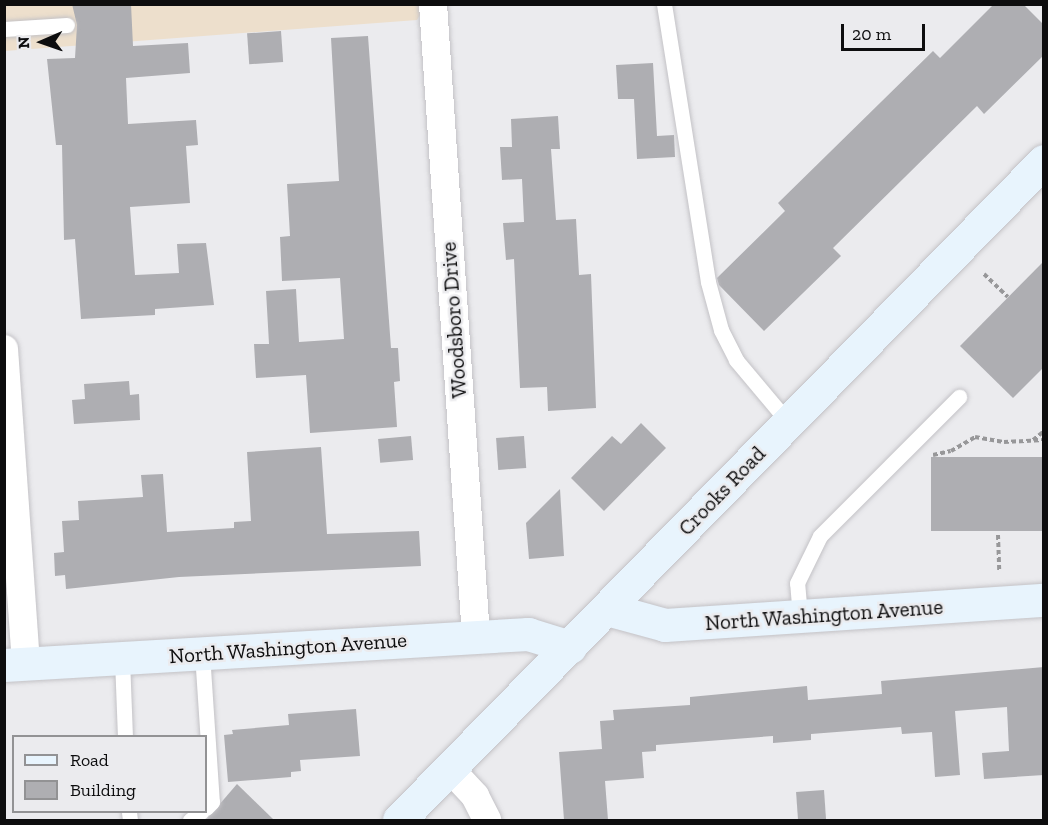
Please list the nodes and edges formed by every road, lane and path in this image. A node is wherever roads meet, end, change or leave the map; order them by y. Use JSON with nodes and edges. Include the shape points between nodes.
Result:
{"nodes":[{"id":1,"x":433,"y":4,"type":"edge"},
{"id":2,"x":664,"y":4,"type":"edge"},
{"id":3,"x":67,"y":25,"type":"dead end"},
{"id":4,"x":4,"y":29,"type":"edge"},
{"id":5,"x":1044,"y":161,"type":"edge"},
{"id":6,"x":984,"y":274,"type":"dead end"},
{"id":7,"x":1008,"y":297,"type":"dead end"},
{"id":8,"x":4,"y":349,"type":"edge"},
{"id":9,"x":959,"y":398,"type":"dead end"},
{"id":10,"x":789,"y":422,"type":"junction"},
{"id":11,"x":1044,"y":431,"type":"edge"},
{"id":12,"x":1033,"y":440,"type":"junction"},
{"id":13,"x":1044,"y":440,"type":"edge"},
{"id":14,"x":928,"y":456,"type":"dead end"},
{"id":15,"x":998,"y":535,"type":"dead end"},
{"id":16,"x":999,"y":570,"type":"dead end"},
{"id":17,"x":1044,"y":600,"type":"edge"},
{"id":18,"x":607,"y":609,"type":"junction"},
{"id":19,"x":800,"y":616,"type":"junction"},
{"id":20,"x":476,"y":636,"type":"junction"},
{"id":21,"x":570,"y":647,"type":"junction"},
{"id":22,"x":202,"y":653,"type":"junction"},
{"id":23,"x":122,"y":659,"type":"junction"},
{"id":24,"x":15,"y":665,"type":"edge"},
{"id":25,"x":125,"y":735,"type":"edge"},
{"id":26,"x":450,"y":769,"type":"junction"},
{"id":27,"x":207,"y":807,"type":"edge"},
{"id":28,"x":399,"y":820,"type":"edge"},
{"id":29,"x":487,"y":820,"type":"edge"}],
"edges":[{"from":1,"to":20,"type":"street","name":"Woodsboro Drive"},
{"from":2,"to":10,"type":"lane","via":[[708,282],[721,330],[736,360]]},
{"from":3,"to":4,"type":"lane"},
{"from":5,"to":10,"type":"street","name":"Crooks Road"},
{"from":6,"to":7,"type":"path"},
{"from":8,"to":24,"type":"street"},
{"from":9,"to":19,"type":"lane","via":[[820,536],[797,583]]},
{"from":10,"to":18,"type":"street","name":"Crooks Road"},
{"from":11,"to":12,"type":"path"},
{"from":12,"to":13,"type":"path"},
{"from":12,"to":14,"type":"path","via":[[1004,442],[975,437],[945,454]]},
{"from":15,"to":16,"type":"path"},
{"from":17,"to":19,"type":"street","name":"North Washington Avenue"},
{"from":18,"to":19,"type":"street","name":"North Washington Avenue","via":[[665,625]]},
{"from":18,"to":21,"type":"street","name":"Crooks Road"},
{"from":20,"to":21,"type":"street","name":"North Washington Avenue","via":[[528,634]]},
{"from":20,"to":22,"type":"street","name":"North Washington Avenue"},
{"from":21,"to":26,"type":"street","name":"Crooks Road"},
{"from":22,"to":23,"type":"street","name":"North Washington Avenue"},
{"from":22,"to":27,"type":"lane","via":[[212,802]]},
{"from":23,"to":24,"type":"street","name":"North Washington Avenue"},
{"from":23,"to":25,"type":"lane"},
{"from":26,"to":28,"type":"street","name":"Crooks Road"},
{"from":26,"to":29,"type":"street","via":[[475,796]]}]}
